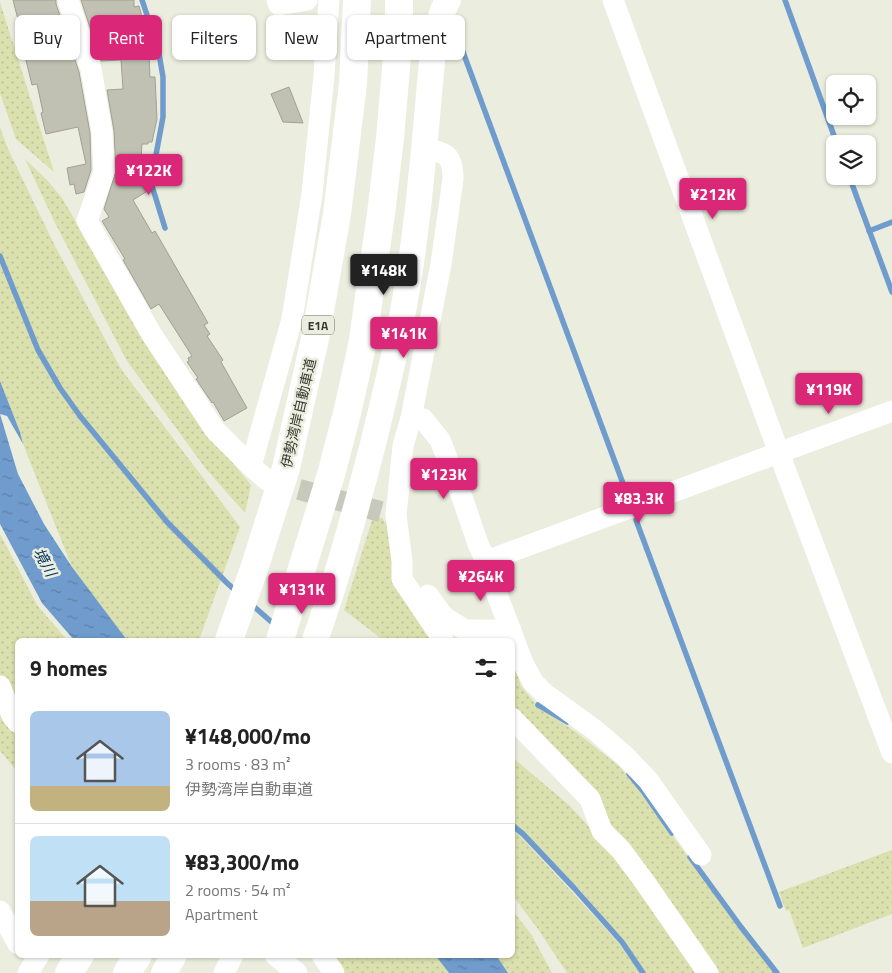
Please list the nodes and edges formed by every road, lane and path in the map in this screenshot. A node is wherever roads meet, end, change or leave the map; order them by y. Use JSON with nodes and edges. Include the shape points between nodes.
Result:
{"nodes":[{"id":1,"x":68,"y":0,"type":"edge"},
{"id":2,"x":277,"y":0,"type":"edge"},
{"id":3,"x":307,"y":0,"type":"edge"},
{"id":4,"x":329,"y":0,"type":"edge"},
{"id":5,"x":357,"y":0,"type":"edge"},
{"id":6,"x":399,"y":0,"type":"edge"},
{"id":7,"x":613,"y":0,"type":"edge"},
{"id":8,"x":442,"y":2,"type":"edge"},
{"id":9,"x":424,"y":148,"type":"junction"},
{"id":10,"x":892,"y":411,"type":"edge"},
{"id":11,"x":411,"y":418,"type":"junction"},
{"id":12,"x":779,"y":453,"type":"junction"},
{"id":13,"x":250,"y":466,"type":"junction"},
{"id":14,"x":268,"y":481,"type":"tunnel mouth"},
{"id":15,"x":402,"y":561,"type":"junction"},
{"id":16,"x":486,"y":561,"type":"junction"},
{"id":17,"x":511,"y":630,"type":"junction"},
{"id":18,"x":230,"y":638,"type":"edge"},
{"id":19,"x":281,"y":638,"type":"edge"},
{"id":20,"x":316,"y":638,"type":"edge"},
{"id":21,"x":441,"y":638,"type":"edge"},
{"id":22,"x":514,"y":638,"type":"edge"},
{"id":23,"x":515,"y":641,"type":"edge"},
{"id":24,"x":0,"y":676,"type":"edge"},
{"id":25,"x":0,"y":686,"type":"edge"},
{"id":26,"x":15,"y":691,"type":"edge"},
{"id":27,"x":15,"y":720,"type":"edge"},
{"id":28,"x":515,"y":721,"type":"edge"},
{"id":29,"x":892,"y":753,"type":"edge"},
{"id":30,"x":701,"y":855,"type":"dead end"},
{"id":31,"x":0,"y":911,"type":"edge"},
{"id":32,"x":15,"y":938,"type":"edge"},
{"id":33,"x":78,"y":958,"type":"edge"},
{"id":34,"x":136,"y":958,"type":"edge"},
{"id":35,"x":172,"y":958,"type":"edge"},
{"id":36,"x":231,"y":958,"type":"edge"},
{"id":37,"x":279,"y":958,"type":"edge"},
{"id":38,"x":324,"y":958,"type":"edge"},
{"id":39,"x":69,"y":973,"type":"edge"},
{"id":40,"x":127,"y":973,"type":"edge"},
{"id":41,"x":164,"y":973,"type":"edge"},
{"id":42,"x":224,"y":973,"type":"edge"},
{"id":43,"x":297,"y":973,"type":"edge"},
{"id":44,"x":334,"y":973,"type":"edge"},
{"id":45,"x":708,"y":973,"type":"edge"}],
"edges":[{"from":1,"to":13,"type":"street","via":[[91,69],[102,132],[104,172],[87,221],[152,335],[215,430]]},
{"from":2,"to":3,"type":"street","via":[[279,6]]},
{"from":4,"to":13,"type":"street","via":[[312,194],[292,319]]},
{"from":5,"to":18,"type":"highway","name":"伊勢湾岸自動車道","number":"E1A","via":[[349,121],[316,334],[286,468]]},
{"from":6,"to":19,"type":"highway","via":[[390,138],[362,346],[332,470]]},
{"from":7,"to":12,"type":"street"},
{"from":8,"to":9,"type":"street","via":[[434,40]]},
{"from":9,"to":11,"type":"street","via":[[449,157],[453,179],[441,264]]},
{"from":9,"to":20,"type":"street","via":[[401,321],[385,395],[348,538]]},
{"from":10,"to":12,"type":"street"},
{"from":11,"to":15,"type":"street","via":[[389,514]]},
{"from":11,"to":16,"type":"street","via":[[423,418],[440,440]]},
{"from":12,"to":16,"type":"street"},
{"from":12,"to":29,"type":"street"},
{"from":13,"to":14,"type":"street"},
{"from":15,"to":17,"type":"street","via":[[444,617],[465,630]]},
{"from":15,"to":21,"type":"street","via":[[402,579]]},
{"from":16,"to":17,"type":"street"},
{"from":17,"to":22,"type":"street"},
{"from":23,"to":30,"type":"street","via":[[532,682],[625,756],[648,780]]},
{"from":24,"to":26,"type":"street"},
{"from":25,"to":27,"type":"street"},
{"from":28,"to":45,"type":"street","via":[[590,799],[602,832],[621,850]]},
{"from":31,"to":32,"type":"street"},
{"from":33,"to":39,"type":"highway"},
{"from":34,"to":40,"type":"highway"},
{"from":35,"to":41,"type":"street"},
{"from":36,"to":42,"type":"street"},
{"from":37,"to":43,"type":"street"},
{"from":38,"to":44,"type":"street"}]}
